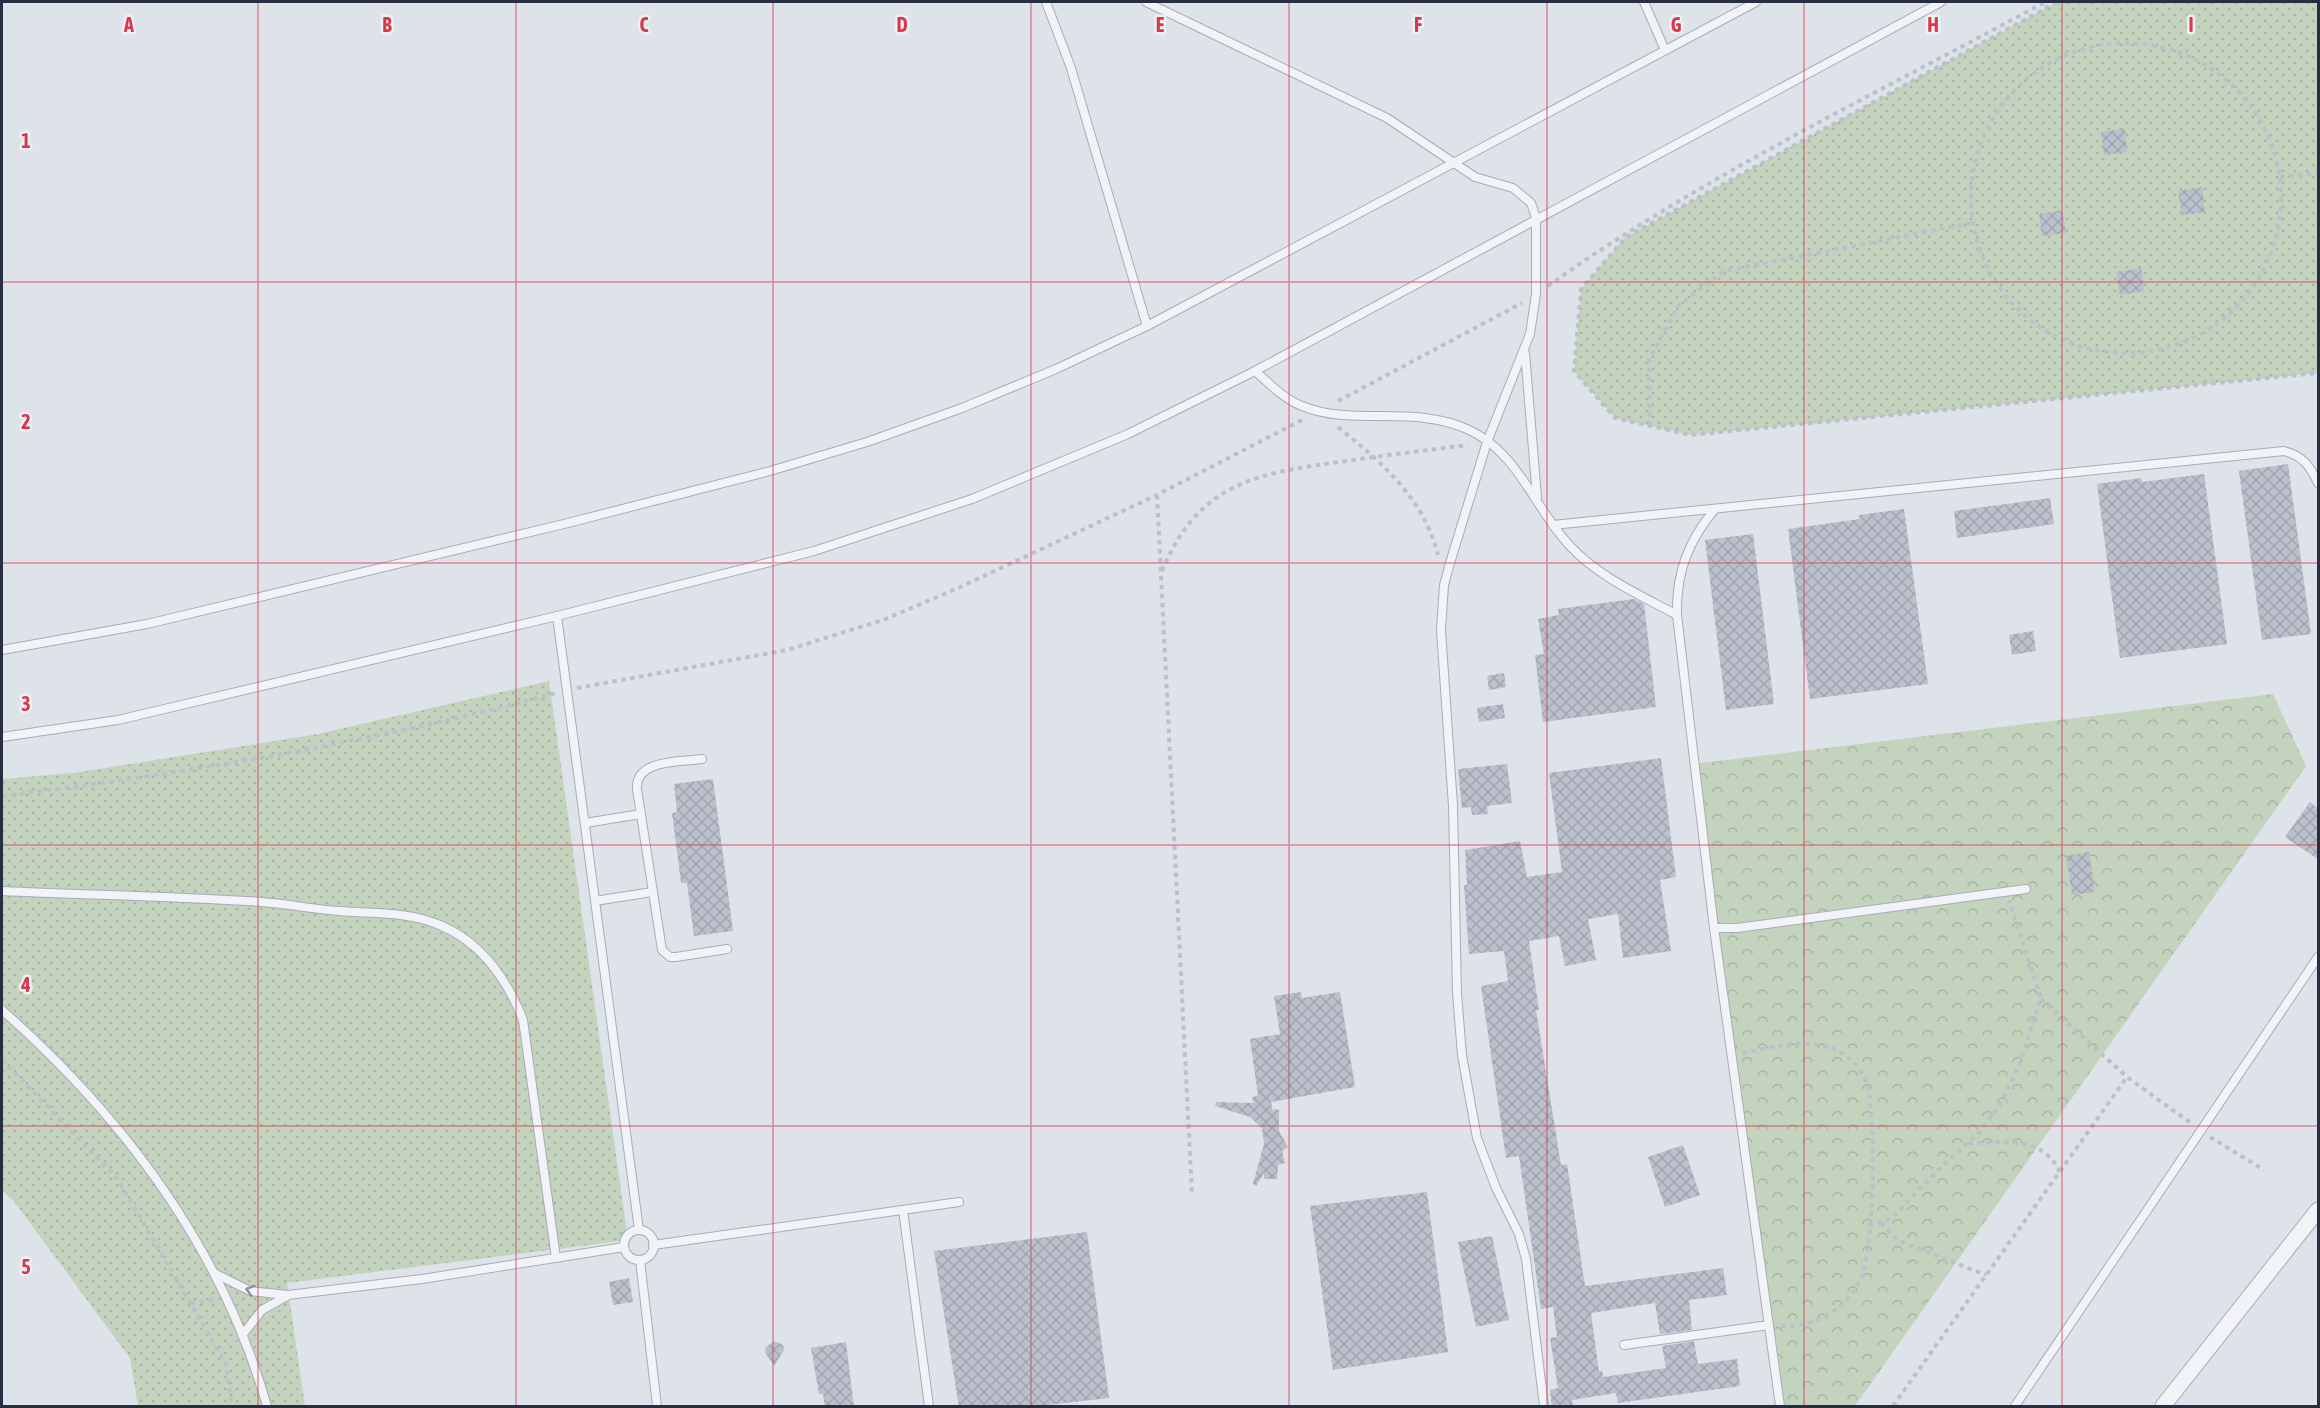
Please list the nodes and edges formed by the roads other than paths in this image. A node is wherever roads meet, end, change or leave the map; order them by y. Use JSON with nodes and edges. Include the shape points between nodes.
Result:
{"nodes":[{"id":1,"x":1046,"y":2,"type":"edge"},
{"id":2,"x":1146,"y":2,"type":"edge"},
{"id":3,"x":1644,"y":2,"type":"edge"},
{"id":4,"x":1756,"y":2,"type":"edge"},
{"id":5,"x":1941,"y":2,"type":"edge"},
{"id":6,"x":1665,"y":50,"type":"junction"},
{"id":7,"x":1452,"y":162,"type":"junction"},
{"id":8,"x":1536,"y":218,"type":"junction"},
{"id":9,"x":1147,"y":326,"type":"junction"},
{"id":10,"x":1525,"y":351,"type":"junction"},
{"id":11,"x":1255,"y":371,"type":"junction"},
{"id":12,"x":1487,"y":442,"type":"junction"},
{"id":13,"x":2319,"y":483,"type":"edge"},
{"id":14,"x":1537,"y":498,"type":"junction"},
{"id":15,"x":1715,"y":509,"type":"junction"},
{"id":16,"x":1553,"y":525,"type":"junction"},
{"id":17,"x":1677,"y":615,"type":"junction"},
{"id":18,"x":557,"y":616,"type":"junction"},
{"id":19,"x":2,"y":650,"type":"edge"},
{"id":20,"x":2,"y":737,"type":"edge"},
{"id":21,"x":702,"y":759,"type":"dead end"},
{"id":22,"x":641,"y":814,"type":"junction"},
{"id":23,"x":585,"y":823,"type":"junction"},
{"id":24,"x":2026,"y":889,"type":"dead end"},
{"id":25,"x":2,"y":891,"type":"edge"},
{"id":26,"x":652,"y":892,"type":"junction"},
{"id":27,"x":595,"y":901,"type":"junction"},
{"id":28,"x":1714,"y":928,"type":"junction"},
{"id":29,"x":728,"y":949,"type":"dead end"},
{"id":30,"x":2319,"y":957,"type":"edge"},
{"id":31,"x":2,"y":1010,"type":"edge"},
{"id":32,"x":959,"y":1202,"type":"dead end"},
{"id":33,"x":903,"y":1210,"type":"junction"},
{"id":34,"x":2319,"y":1210,"type":"edge"},
{"id":35,"x":639,"y":1230,"type":"junction"},
{"id":36,"x":653,"y":1245,"type":"junction"},
{"id":37,"x":624,"y":1247,"type":"junction"},
{"id":38,"x":556,"y":1258,"type":"junction"},
{"id":39,"x":640,"y":1260,"type":"junction"},
{"id":40,"x":216,"y":1274,"type":"junction"},
{"id":41,"x":288,"y":1295,"type":"junction"},
{"id":42,"x":1769,"y":1325,"type":"junction"},
{"id":43,"x":243,"y":1334,"type":"junction"},
{"id":44,"x":1624,"y":1345,"type":"dead end"},
{"id":45,"x":267,"y":1407,"type":"edge"},
{"id":46,"x":657,"y":1407,"type":"edge"},
{"id":47,"x":929,"y":1407,"type":"edge"},
{"id":48,"x":1544,"y":1407,"type":"edge"},
{"id":49,"x":1780,"y":1407,"type":"edge"},
{"id":50,"x":2015,"y":1407,"type":"edge"},
{"id":51,"x":2163,"y":1407,"type":"edge"}],
"edges":[{"from":1,"to":9,"type":"lane","via":[[1071,68]]},
{"from":2,"to":7,"type":"lane","via":[[1387,118]]},
{"from":3,"to":6,"type":"lane"},
{"from":4,"to":6,"type":"lane"},
{"from":5,"to":8,"type":"lane"},
{"from":6,"to":7,"type":"lane"},
{"from":7,"to":8,"type":"lane","via":[[1475,177],[1523,194]]},
{"from":7,"to":9,"type":"lane"},
{"from":8,"to":10,"type":"lane","via":[[1536,294]]},
{"from":8,"to":11,"type":"lane"},
{"from":9,"to":19,"type":"lane","via":[[962,408],[771,471],[147,624]]},
{"from":10,"to":12,"type":"lane"},
{"from":10,"to":14,"type":"lane"},
{"from":11,"to":12,"type":"lane","via":[[1289,400],[1318,411],[1426,417],[1470,430]]},
{"from":11,"to":18,"type":"lane","via":[[1076,457],[920,518],[814,551]]},
{"from":12,"to":14,"type":"lane","via":[[1506,458]]},
{"from":12,"to":48,"type":"lane","via":[[1450,563],[1441,608],[1453,806],[1459,1024],[1477,1138],[1526,1259]]},
{"from":13,"to":15,"type":"lane","via":[[2306,462],[2284,452]]},
{"from":14,"to":16,"type":"lane"},
{"from":15,"to":16,"type":"lane"},
{"from":15,"to":17,"type":"lane","via":[[1694,537],[1681,569]]},
{"from":16,"to":17,"type":"lane","via":[[1588,563],[1608,578]]},
{"from":17,"to":28,"type":"lane"},
{"from":18,"to":20,"type":"lane","via":[[118,720]]},
{"from":18,"to":23,"type":"lane"},
{"from":21,"to":22,"type":"lane","via":[[642,771],[636,783]]},
{"from":22,"to":23,"type":"lane"},
{"from":22,"to":26,"type":"lane"},
{"from":23,"to":27,"type":"lane"},
{"from":24,"to":28,"type":"lane"},
{"from":25,"to":38,"type":"lane","via":[[260,902],[394,914],[418,917],[464,938],[501,974],[523,1020]]},
{"from":26,"to":27,"type":"lane"},
{"from":26,"to":29,"type":"lane","via":[[665,954],[676,957]]},
{"from":27,"to":35,"type":"lane"},
{"from":28,"to":42,"type":"lane"},
{"from":30,"to":50,"type":"lane"},
{"from":31,"to":40,"type":"lane","via":[[44,1047],[105,1112],[153,1173]]},
{"from":32,"to":33,"type":"lane"},
{"from":33,"to":36,"type":"lane"},
{"from":33,"to":47,"type":"lane"},
{"from":34,"to":51,"type":"street"},
{"from":35,"to":36,"type":"lane","via":[[652,1238]]},
{"from":35,"to":37,"type":"lane","via":[[628,1235]]},
{"from":36,"to":39,"type":"lane","via":[[652,1252]]},
{"from":37,"to":38,"type":"lane"},
{"from":37,"to":39,"type":"lane","via":[[627,1254]]},
{"from":38,"to":41,"type":"lane"},
{"from":39,"to":46,"type":"lane"},
{"from":41,"to":40,"type":"lane","one_way":true,"via":[[250,1291]]},
{"from":40,"to":43,"type":"lane"},
{"from":41,"to":43,"type":"lane","via":[[262,1310]]},
{"from":42,"to":44,"type":"lane"},
{"from":42,"to":49,"type":"lane"},
{"from":43,"to":45,"type":"lane"}]}
